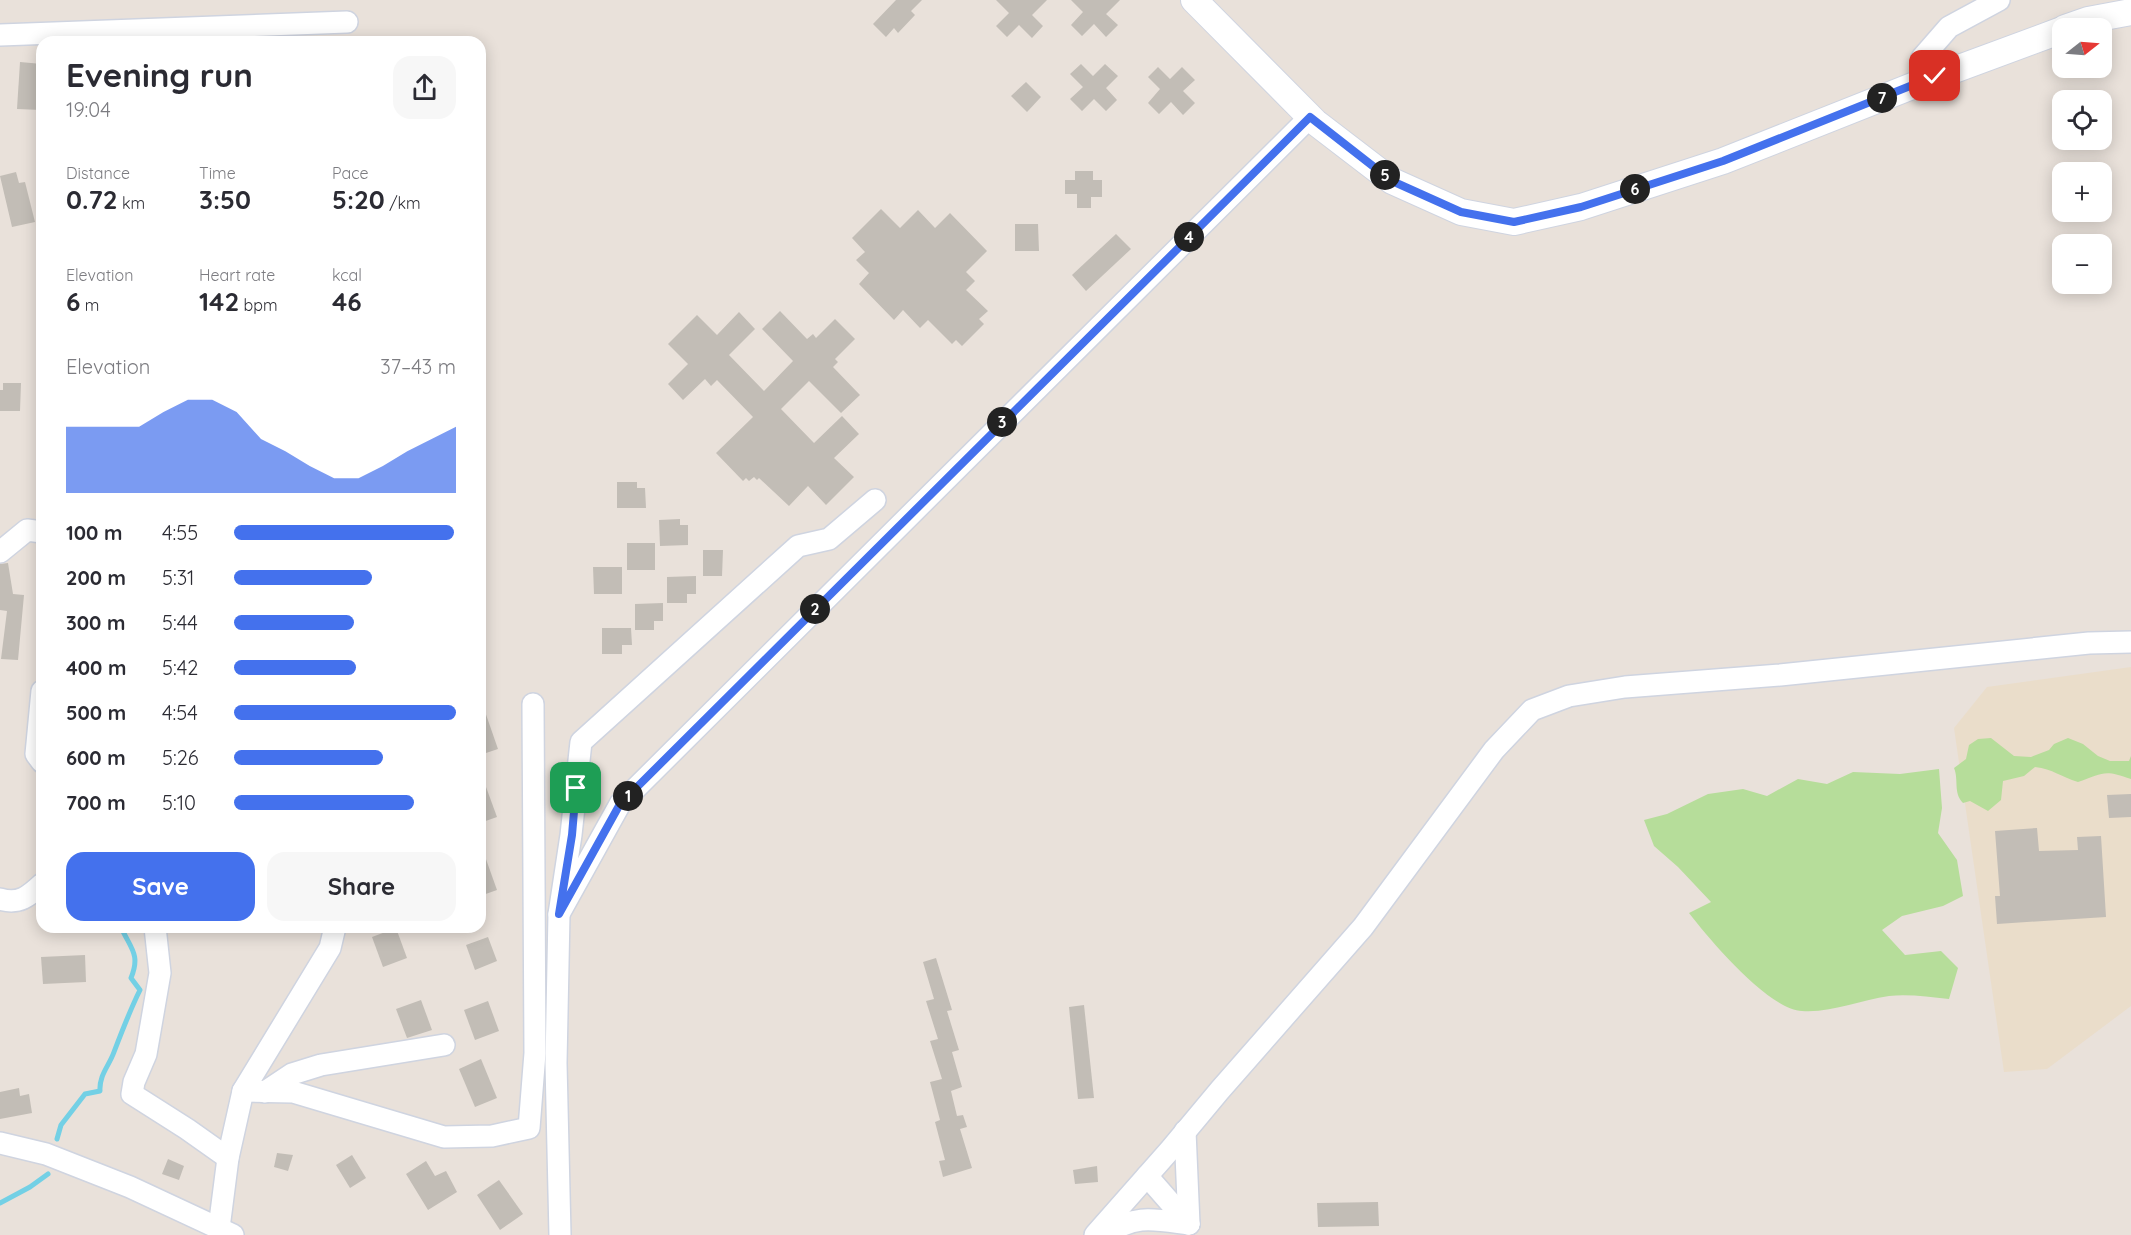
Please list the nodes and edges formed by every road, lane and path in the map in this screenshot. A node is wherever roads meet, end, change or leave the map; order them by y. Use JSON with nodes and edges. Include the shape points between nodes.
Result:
{"nodes":[{"id":1,"x":1194,"y":0,"type":"edge"},
{"id":2,"x":1999,"y":0,"type":"edge"},
{"id":3,"x":2131,"y":12,"type":"edge"},
{"id":4,"x":2099,"y":18,"type":"edge"},
{"id":5,"x":347,"y":22,"type":"dead end"},
{"id":6,"x":2052,"y":33,"type":"edge"},
{"id":7,"x":0,"y":35,"type":"edge"},
{"id":8,"x":1922,"y":58,"type":"dead end"},
{"id":9,"x":1310,"y":117,"type":"junction"},
{"id":10,"x":875,"y":500,"type":"dead end"},
{"id":11,"x":36,"y":531,"type":"edge"},
{"id":12,"x":0,"y":552,"type":"edge"},
{"id":13,"x":2131,"y":642,"type":"edge"},
{"id":14,"x":533,"y":704,"type":"dead end"},
{"id":15,"x":36,"y":890,"type":"edge"},
{"id":16,"x":0,"y":899,"type":"edge"},
{"id":17,"x":559,"y":914,"type":"junction"},
{"id":18,"x":156,"y":933,"type":"edge"},
{"id":19,"x":334,"y":933,"type":"edge"},
{"id":20,"x":444,"y":1045,"type":"dead end"},
{"id":21,"x":243,"y":1091,"type":"junction"},
{"id":22,"x":265,"y":1092,"type":"junction"},
{"id":23,"x":1185,"y":1131,"type":"junction"},
{"id":24,"x":0,"y":1143,"type":"edge"},
{"id":25,"x":228,"y":1158,"type":"junction"},
{"id":26,"x":1147,"y":1176,"type":"junction"},
{"id":27,"x":1189,"y":1224,"type":"junction"},
{"id":28,"x":226,"y":1232,"type":"edge"},
{"id":29,"x":560,"y":1235,"type":"edge"},
{"id":30,"x":1095,"y":1235,"type":"edge"},
{"id":31,"x":1104,"y":1235,"type":"edge"}],
"edges":[{"from":1,"to":9,"type":"street"},
{"from":2,"to":8,"type":"street","via":[[1948,27]]},
{"from":3,"to":4,"type":"street"},
{"from":5,"to":7,"type":"street"},
{"from":6,"to":9,"type":"street","via":[[1723,161],[1581,207],[1514,222],[1461,212],[1392,181]]},
{"from":9,"to":17,"type":"street","via":[[620,804]]},
{"from":10,"to":17,"type":"street","via":[[829,538],[798,546],[581,742]]},
{"from":11,"to":12,"type":"street","via":[[27,530]]},
{"from":13,"to":23,"type":"street","via":[[1625,687],[1569,696],[1532,710],[1494,750],[1363,927]]},
{"from":14,"to":22,"type":"street","via":[[535,1053],[529,1128],[492,1136],[444,1137],[293,1092]]},
{"from":15,"to":16,"type":"street","via":[[27,898]]},
{"from":17,"to":29,"type":"street","via":[[556,1063]]},
{"from":18,"to":25,"type":"street","via":[[160,973],[146,1054],[132,1094]]},
{"from":19,"to":21,"type":"street","via":[[330,948]]},
{"from":20,"to":22,"type":"street","via":[[321,1065],[292,1074]]},
{"from":21,"to":22,"type":"street"},
{"from":21,"to":25,"type":"street"},
{"from":23,"to":26,"type":"street"},
{"from":23,"to":27,"type":"street"},
{"from":24,"to":28,"type":"street","via":[[46,1154]]},
{"from":25,"to":28,"type":"street"},
{"from":26,"to":27,"type":"street"},
{"from":26,"to":30,"type":"street"},
{"from":27,"to":31,"type":"street","via":[[1145,1219],[1123,1223]]}]}
